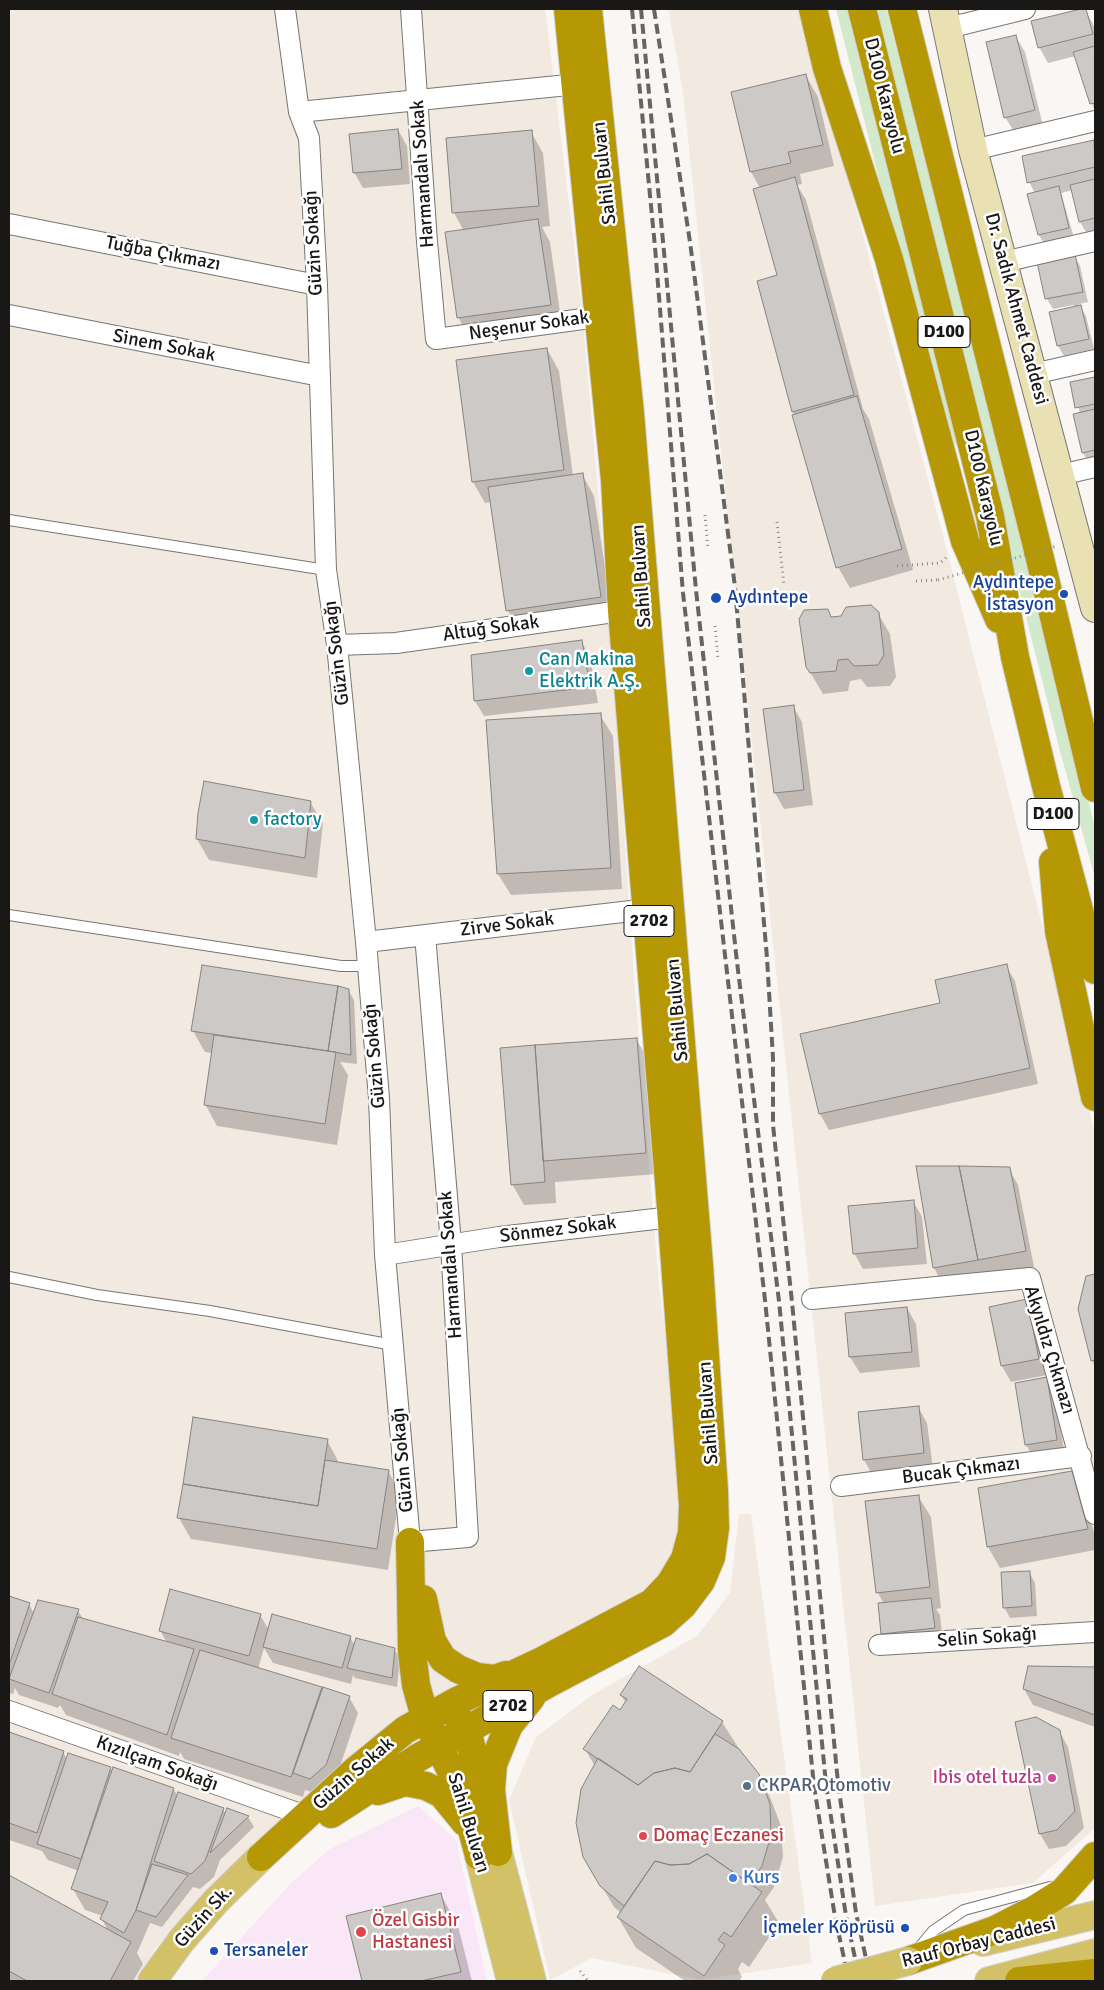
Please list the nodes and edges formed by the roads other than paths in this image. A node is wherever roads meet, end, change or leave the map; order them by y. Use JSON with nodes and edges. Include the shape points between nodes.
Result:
{"nodes":[{"id":1,"x":285,"y":9,"type":"edge"},
{"id":2,"x":411,"y":9,"type":"edge"},
{"id":3,"x":568,"y":9,"type":"edge"},
{"id":4,"x":588,"y":9,"type":"edge"},
{"id":5,"x":813,"y":9,"type":"edge"},
{"id":6,"x":862,"y":9,"type":"edge"},
{"id":7,"x":902,"y":9,"type":"edge"},
{"id":8,"x":920,"y":9,"type":"edge"},
{"id":9,"x":1025,"y":9,"type":"edge"},
{"id":10,"x":946,"y":18,"type":"edge"},
{"id":11,"x":586,"y":84,"type":"junction"},
{"id":12,"x":418,"y":100,"type":"junction"},
{"id":13,"x":300,"y":112,"type":"junction"},
{"id":14,"x":1095,"y":121,"type":"edge"},
{"id":15,"x":973,"y":150,"type":"junction"},
{"id":16,"x":953,"y":212,"type":"junction"},
{"id":17,"x":9,"y":224,"type":"edge"},
{"id":18,"x":1095,"y":242,"type":"edge"},
{"id":19,"x":1003,"y":262,"type":"junction"},
{"id":20,"x":317,"y":285,"type":"junction"},
{"id":21,"x":9,"y":315,"type":"edge"},
{"id":22,"x":610,"y":315,"type":"junction"},
{"id":23,"x":436,"y":339,"type":"joint"},
{"id":24,"x":1095,"y":360,"type":"edge"},
{"id":25,"x":1033,"y":374,"type":"junction"},
{"id":26,"x":320,"y":376,"type":"junction"},
{"id":27,"x":1095,"y":467,"type":"edge"},
{"id":28,"x":1060,"y":475,"type":"junction"},
{"id":29,"x":9,"y":520,"type":"edge"},
{"id":30,"x":326,"y":570,"type":"junction"},
{"id":31,"x":1093,"y":590,"type":"edge"},
{"id":32,"x":633,"y":609,"type":"junction"},
{"id":33,"x":1054,"y":618,"type":"junction"},
{"id":34,"x":337,"y":645,"type":"junction"},
{"id":35,"x":1015,"y":657,"type":"junction"},
{"id":36,"x":1095,"y":738,"type":"edge"},
{"id":37,"x":1046,"y":786,"type":"junction"},
{"id":38,"x":1095,"y":788,"type":"edge"},
{"id":39,"x":648,"y":909,"type":"junction"},
{"id":40,"x":9,"y":915,"type":"edge"},
{"id":41,"x":425,"y":935,"type":"junction"},
{"id":42,"x":366,"y":942,"type":"junction"},
{"id":43,"x":368,"y":966,"type":"junction"},
{"id":44,"x":1095,"y":970,"type":"edge"},
{"id":45,"x":1095,"y":1097,"type":"edge"},
{"id":46,"x":672,"y":1217,"type":"junction"},
{"id":47,"x":451,"y":1244,"type":"junction"},
{"id":48,"x":385,"y":1256,"type":"junction"},
{"id":49,"x":698,"y":1265,"type":"junction"},
{"id":50,"x":9,"y":1277,"type":"edge"},
{"id":51,"x":812,"y":1299,"type":"dead end"},
{"id":52,"x":393,"y":1345,"type":"junction"},
{"id":53,"x":1081,"y":1456,"type":"junction"},
{"id":54,"x":841,"y":1486,"type":"dead end"},
{"id":55,"x":1095,"y":1514,"type":"edge"},
{"id":56,"x":410,"y":1542,"type":"junction"},
{"id":57,"x":1095,"y":1632,"type":"edge"},
{"id":58,"x":880,"y":1645,"type":"dead end"},
{"id":59,"x":519,"y":1671,"type":"junction"},
{"id":60,"x":549,"y":1683,"type":"junction"},
{"id":61,"x":455,"y":1702,"type":"joint"},
{"id":62,"x":9,"y":1711,"type":"edge"},
{"id":63,"x":426,"y":1717,"type":"junction"},
{"id":64,"x":467,"y":1730,"type":"junction"},
{"id":65,"x":440,"y":1746,"type":"junction"},
{"id":66,"x":318,"y":1815,"type":"junction"},
{"id":67,"x":489,"y":1854,"type":"junction"},
{"id":68,"x":261,"y":1857,"type":"joint"},
{"id":69,"x":1091,"y":1860,"type":"edge"},
{"id":70,"x":1095,"y":1914,"type":"edge"},
{"id":71,"x":1095,"y":1953,"type":"edge"},
{"id":72,"x":908,"y":1961,"type":"junction"},
{"id":73,"x":1095,"y":1973,"type":"edge"},
{"id":74,"x":152,"y":1981,"type":"edge"},
{"id":75,"x":511,"y":1981,"type":"edge"},
{"id":76,"x":532,"y":1981,"type":"edge"},
{"id":77,"x":835,"y":1981,"type":"edge"},
{"id":78,"x":990,"y":1981,"type":"edge"},
{"id":79,"x":1019,"y":1981,"type":"edge"}],
"edges":[{"from":1,"to":13,"type":"street","name":"Güzin Sokağı"},
{"from":2,"to":12,"type":"street","name":"Harmandalı Sokak"},
{"from":3,"to":11,"type":"highway","name":"Sahil Bulvarı","number":"2702"},
{"from":4,"to":11,"type":"highway","name":"Sahil Bulvarı","number":"2702"},
{"from":5,"to":35,"type":"highway","via":[[827,68],[890,259],[965,541]]},
{"from":6,"to":35,"type":"highway","name":"D100 Karayolu","number":"D100","via":[[990,516]]},
{"from":7,"to":16,"type":"highway","name":"D100 Karayolu","number":"D100"},
{"from":8,"to":16,"type":"highway"},
{"from":9,"to":10,"type":"street"},
{"from":10,"to":15,"type":"main road","name":"Dr. Sadık Ahmet Caddesi"},
{"from":11,"to":12,"type":"street"},
{"from":11,"to":22,"type":"highway","name":"Sahil Bulvarı","number":"2702"},
{"from":12,"to":13,"type":"street"},
{"from":12,"to":23,"type":"street","name":"Harmandalı Sokak","via":[[426,242]]},
{"from":13,"to":20,"type":"street","name":"Güzin Sokağı","via":[[309,138]]},
{"from":14,"to":15,"type":"street"},
{"from":15,"to":19,"type":"main road","name":"Dr. Sadık Ahmet Caddesi"},
{"from":16,"to":33,"type":"highway","name":"D100 Karayolu","number":"D100"},
{"from":17,"to":20,"type":"street","name":"Tuğba Çıkmazı"},
{"from":18,"to":19,"type":"street"},
{"from":19,"to":25,"type":"main road","name":"Dr. Sadık Ahmet Caddesi"},
{"from":20,"to":26,"type":"street","name":"Güzin Sokağı"},
{"from":21,"to":26,"type":"street","name":"Sinem Sokak"},
{"from":22,"to":23,"type":"street","name":"Neşenur Sokak"},
{"from":22,"to":32,"type":"highway","name":"Sahil Bulvarı","number":"2702","via":[[615,480]]},
{"from":24,"to":25,"type":"street"},
{"from":25,"to":28,"type":"main road","name":"Dr. Sadık Ahmet Caddesi"},
{"from":26,"to":30,"type":"street","name":"Güzin Sokağı"},
{"from":27,"to":28,"type":"street"},
{"from":28,"to":31,"type":"main road","name":"Dr. Sadık Ahmet Caddesi"},
{"from":29,"to":30,"type":"lane"},
{"from":30,"to":34,"type":"street","name":"Güzin Sokağı"},
{"from":32,"to":34,"type":"street","name":"Altuğ Sokak","via":[[396,643]]},
{"from":32,"to":39,"type":"highway","name":"Sahil Bulvarı","number":"2702"},
{"from":32,"to":49,"type":"highway","name":"Sahil Bulvarı","number":"2702"},
{"from":33,"to":36,"type":"highway"},
{"from":33,"to":38,"type":"highway","name":"D100 Karayolu","number":"D100"},
{"from":34,"to":42,"type":"street","name":"Güzin Sokağı"},
{"from":35,"to":37,"type":"highway","name":"D100 Karayolu","number":"D100"},
{"from":37,"to":44,"type":"highway","name":"D100 Karayolu","number":"D100"},
{"from":37,"to":45,"type":"highway","via":[[1059,931]]},
{"from":39,"to":41,"type":"street","name":"Zirve Sokak"},
{"from":39,"to":46,"type":"highway","name":"Sahil Bulvarı","number":"2702"},
{"from":40,"to":43,"type":"lane","via":[[341,966]]},
{"from":41,"to":42,"type":"street","name":"Zirve Sokak"},
{"from":41,"to":47,"type":"street","name":"Harmandalı Sokak"},
{"from":42,"to":43,"type":"street","name":"Güzin Sokağı"},
{"from":43,"to":48,"type":"street","name":"Güzin Sokağı","via":[[379,1098]]},
{"from":46,"to":47,"type":"street","name":"Sönmez Sokak"},
{"from":46,"to":49,"type":"street","via":[[680,1219],[692,1232]]},
{"from":46,"to":59,"type":"highway","name":"Sahil Bulvarı","number":"2702","via":[[692,1505],[692,1533],[685,1560],[670,1584],[652,1603]]},
{"from":47,"to":48,"type":"street","name":"Sönmez Sokak"},
{"from":47,"to":56,"type":"street","name":"Harmandalı Sokak","via":[[468,1538]]},
{"from":48,"to":52,"type":"street","name":"Güzin Sokağı"},
{"from":49,"to":60,"type":"highway","name":"Sahil Bulvarı","number":"2702","via":[[714,1491],[715,1528],[711,1557],[701,1581],[683,1605],[663,1623]]},
{"from":50,"to":52,"type":"lane"},
{"from":51,"to":53,"type":"street","name":"Akyıldız Çıkmazı","via":[[1030,1278]]},
{"from":52,"to":56,"type":"street","name":"Güzin Sokağı"},
{"from":53,"to":54,"type":"street","name":"Bucak Çıkmazı"},
{"from":53,"to":55,"type":"street","name":"Akyıldız Çıkmazı"},
{"from":56,"to":59,"type":"highway","via":[[432,1641],[443,1659],[458,1669],[495,1679]]},
{"from":56,"to":63,"type":"highway","name":"Sahil Bulvarı","via":[[412,1652],[416,1685]]},
{"from":57,"to":58,"type":"street","name":"Selin Sokağı"},
{"from":59,"to":61,"type":"highway","name":"Sahil Bulvarı","number":"2702"},
{"from":60,"to":64,"type":"highway","name":"Sahil Bulvarı","number":"2702"},
{"from":60,"to":67,"type":"highway","via":[[519,1711],[500,1742],[493,1764]]},
{"from":61,"to":63,"type":"highway","name":"Güzin Sokak"},
{"from":62,"to":66,"type":"street","name":"Kızılçam Sokağı"},
{"from":63,"to":64,"type":"highway","via":[[444,1712],[454,1714]]},
{"from":63,"to":65,"type":"highway","name":"Sahil Bulvarı"},
{"from":63,"to":66,"type":"highway","name":"Güzin Sokak","via":[[356,1770]]},
{"from":64,"to":65,"type":"highway"},
{"from":64,"to":67,"type":"highway","name":"Sahil Bulvarı"},
{"from":65,"to":66,"type":"highway"},
{"from":65,"to":67,"type":"highway","name":"Sahil Bulvarı"},
{"from":66,"to":67,"type":"highway","via":[[385,1787],[405,1782],[426,1786],[442,1794]]},
{"from":66,"to":68,"type":"highway","name":"Güzin Sokak"},
{"from":67,"to":75,"type":"main road","name":"Sahil Bulvarı"},
{"from":67,"to":76,"type":"main road","name":"Sahil Bulvarı"},
{"from":68,"to":74,"type":"main road","name":"Güzin Sk.","via":[[216,1900]]},
{"from":69,"to":72,"type":"highway","via":[[1064,1891],[1032,1912],[995,1930]]},
{"from":70,"to":72,"type":"main road","name":"Rauf Orbay Caddesi"},
{"from":71,"to":78,"type":"main road","name":"Rauf Orbay Caddesi"},
{"from":72,"to":77,"type":"main road","name":"Rauf Orbay Caddesi","bridge":true},
{"from":73,"to":79,"type":"highway"}]}
